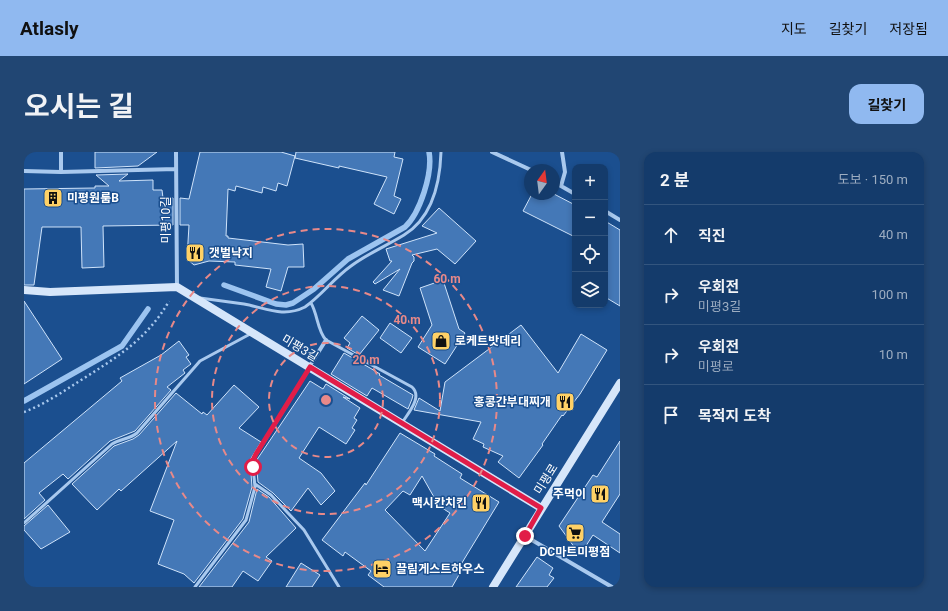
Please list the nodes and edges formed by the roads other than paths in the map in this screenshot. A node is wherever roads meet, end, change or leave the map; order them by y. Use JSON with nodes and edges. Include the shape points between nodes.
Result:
{"nodes":[{"id":1,"x":61,"y":152,"type":"edge"},
{"id":2,"x":176,"y":152,"type":"edge"},
{"id":3,"x":441,"y":152,"type":"edge"},
{"id":4,"x":492,"y":152,"type":"edge"},
{"id":5,"x":562,"y":152,"type":"edge"},
{"id":6,"x":524,"y":167,"type":"edge"},
{"id":7,"x":176,"y":169,"type":"junction"},
{"id":8,"x":24,"y":170,"type":"edge"},
{"id":9,"x":62,"y":172,"type":"junction"},
{"id":10,"x":561,"y":186,"type":"joint"},
{"id":11,"x":572,"y":192,"type":"edge"},
{"id":12,"x":608,"y":213,"type":"edge"},
{"id":13,"x":620,"y":220,"type":"edge"},
{"id":14,"x":177,"y":287,"type":"junction"},
{"id":15,"x":24,"y":290,"type":"edge"},
{"id":16,"x":195,"y":298,"type":"junction"},
{"id":17,"x":310,"y":303,"type":"junction"},
{"id":18,"x":252,"y":333,"type":"junction"},
{"id":19,"x":326,"y":340,"type":"junction"},
{"id":20,"x":310,"y":367,"type":"junction"},
{"id":21,"x":620,"y":383,"type":"edge"},
{"id":22,"x":402,"y":424,"type":"junction"},
{"id":23,"x":255,"y":484,"type":"junction"},
{"id":24,"x":541,"y":508,"type":"junction"},
{"id":25,"x":24,"y":523,"type":"edge"},
{"id":26,"x":525,"y":536,"type":"junction"},
{"id":27,"x":195,"y":587,"type":"edge"},
{"id":28,"x":339,"y":587,"type":"edge"},
{"id":29,"x":493,"y":587,"type":"edge"},
{"id":30,"x":612,"y":587,"type":"edge"}],
"edges":[{"from":1,"to":9,"type":"street"},
{"from":2,"to":7,"type":"street","name":"미평10길"},
{"from":3,"to":17,"type":"lane","via":[[434,196],[418,224],[350,267]]},
{"from":4,"to":6,"type":"street"},
{"from":5,"to":10,"type":"street","via":[[565,172]]},
{"from":7,"to":9,"type":"street"},
{"from":7,"to":14,"type":"street","name":"미평10길"},
{"from":8,"to":9,"type":"street"},
{"from":10,"to":11,"type":"street"},
{"from":12,"to":13,"type":"street"},
{"from":14,"to":15,"type":"street","via":[[50,292]]},
{"from":14,"to":16,"type":"street","name":"미평3길"},
{"from":16,"to":17,"type":"lane","via":[[283,313],[300,309]]},
{"from":16,"to":18,"type":"street","name":"미평3길"},
{"from":17,"to":19,"type":"lane","via":[[316,314],[320,333]]},
{"from":18,"to":20,"type":"street","name":"미평3길"},
{"from":18,"to":25,"type":"lane","via":[[202,359],[137,433],[112,444]]},
{"from":19,"to":20,"type":"street"},
{"from":19,"to":22,"type":"lane","via":[[414,389],[416,399]]},
{"from":20,"to":22,"type":"street","name":"미평3길"},
{"from":20,"to":23,"type":"lane","via":[[253,460]]},
{"from":21,"to":24,"type":"street","name":"미평로"},
{"from":22,"to":24,"type":"street","name":"미평3길"},
{"from":23,"to":27,"type":"lane","via":[[244,525]]},
{"from":23,"to":28,"type":"lane","via":[[271,495],[304,530]]},
{"from":24,"to":26,"type":"street","name":"미평로"},
{"from":26,"to":29,"type":"street","name":"미평로"},
{"from":26,"to":30,"type":"street"}]}
